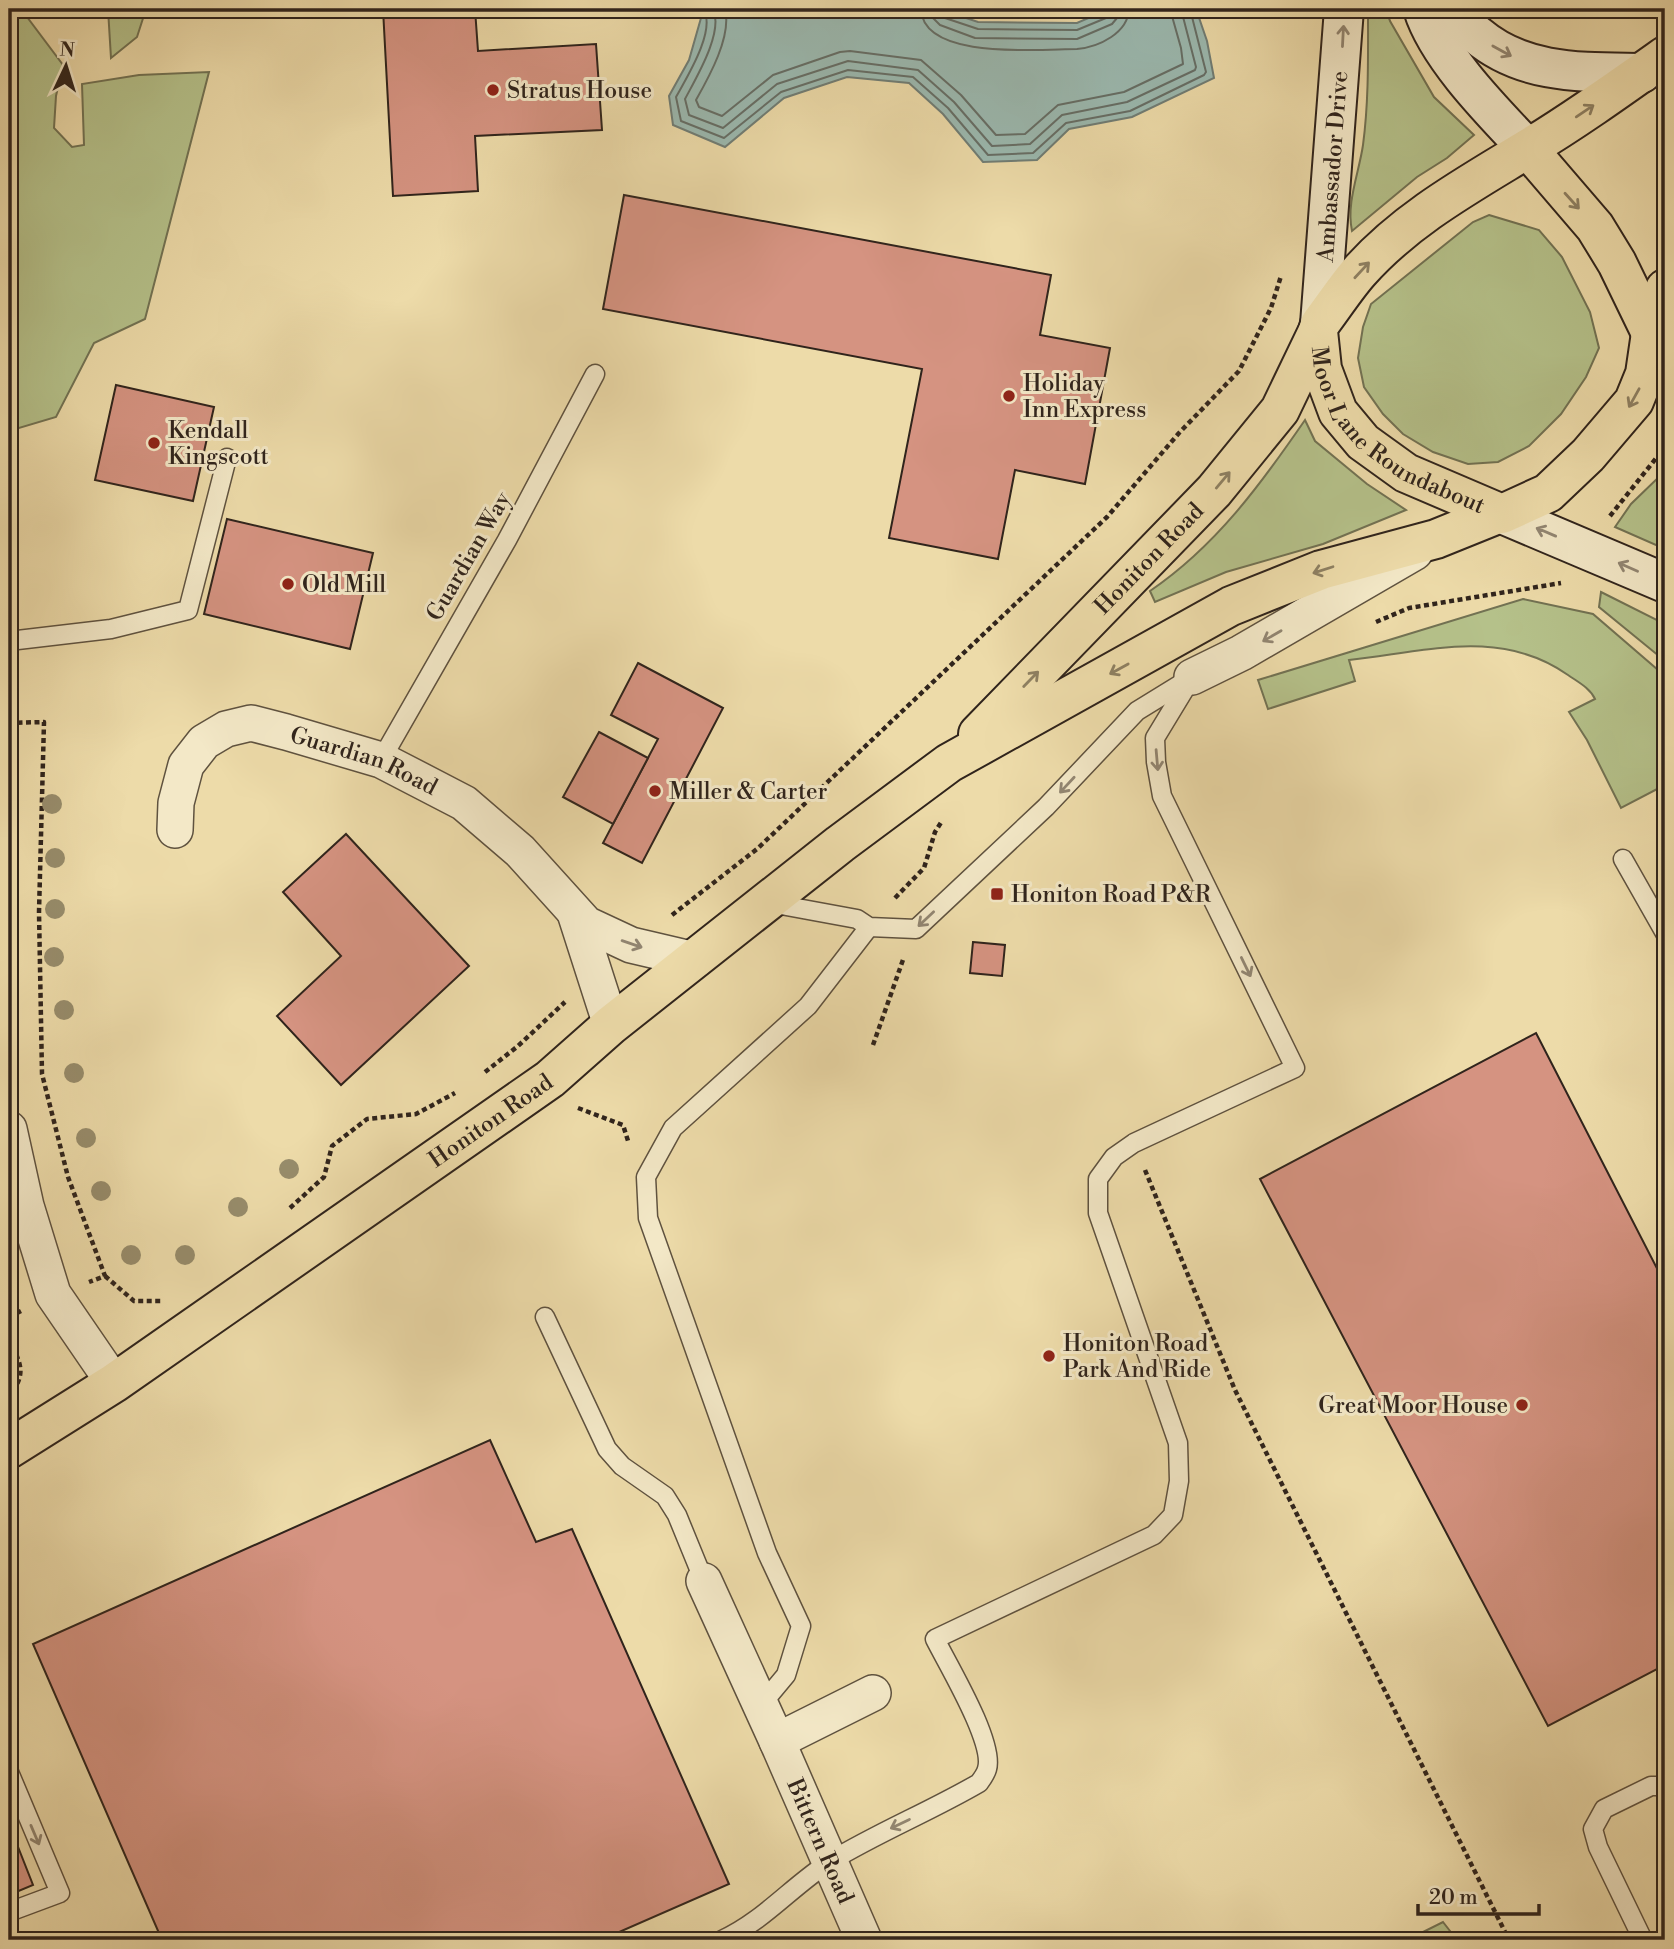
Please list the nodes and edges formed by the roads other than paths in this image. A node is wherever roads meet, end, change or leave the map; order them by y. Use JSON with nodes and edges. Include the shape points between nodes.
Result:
{"nodes":[{"id":1,"x":1344,"y":9,"type":"edge"},
{"id":2,"x":1423,"y":9,"type":"edge"},
{"id":3,"x":1450,"y":9,"type":"edge"},
{"id":4,"x":1653,"y":65,"type":"edge"},
{"id":5,"x":1528,"y":149,"type":"junction"},
{"id":6,"x":1665,"y":289,"type":"edge"},
{"id":7,"x":1319,"y":328,"type":"junction"},
{"id":8,"x":1658,"y":343,"type":"edge"},
{"id":9,"x":595,"y":374,"type":"dead end"},
{"id":10,"x":227,"y":458,"type":"dead end"},
{"id":11,"x":1500,"y":514,"type":"junction"},
{"id":12,"x":1436,"y":539,"type":"junction"},
{"id":13,"x":1665,"y":583,"type":"edge"},
{"id":14,"x":9,"y":641,"type":"edge"},
{"id":15,"x":1192,"y":677,"type":"junction"},
{"id":16,"x":381,"y":760,"type":"junction"},
{"id":17,"x":949,"y":763,"type":"junction"},
{"id":18,"x":175,"y":830,"type":"dead end"},
{"id":19,"x":1623,"y":859,"type":"dead end"},
{"id":20,"x":766,"y":903,"type":"junction"},
{"id":21,"x":575,"y":913,"type":"junction"},
{"id":22,"x":863,"y":923,"type":"junction"},
{"id":23,"x":1665,"y":933,"type":"edge"},
{"id":24,"x":695,"y":960,"type":"junction"},
{"id":25,"x":611,"y":1025,"type":"junction"},
{"id":26,"x":9,"y":1129,"type":"edge"},
{"id":27,"x":545,"y":1317,"type":"dead end"},
{"id":28,"x":114,"y":1383,"type":"junction"},
{"id":29,"x":9,"y":1449,"type":"edge"},
{"id":30,"x":704,"y":1581,"type":"joint"},
{"id":31,"x":873,"y":1693,"type":"dead end"},
{"id":32,"x":761,"y":1705,"type":"junction"},
{"id":33,"x":777,"y":1741,"type":"junction"},
{"id":34,"x":9,"y":1772,"type":"edge"},
{"id":35,"x":1665,"y":1786,"type":"edge"},
{"id":36,"x":829,"y":1863,"type":"junction"},
{"id":37,"x":9,"y":1912,"type":"edge"},
{"id":38,"x":731,"y":1938,"type":"edge"},
{"id":39,"x":864,"y":1940,"type":"edge"},
{"id":40,"x":1643,"y":1940,"type":"edge"}],
"edges":[{"from":7,"to":1,"type":"main road","name":"Ambassador Drive","one_way":true},
{"from":2,"to":5,"type":"main road","via":[[1430,29],[1482,102]]},
{"from":3,"to":4,"type":"main road","one_way":true,"via":[[1477,36],[1530,65],[1567,72]]},
{"from":5,"to":4,"type":"main road","one_way":true},
{"from":7,"to":5,"type":"main road","name":"Moor Lane Roundabout","one_way":true,"via":[[1359,272],[1394,239],[1459,190]]},
{"from":5,"to":8,"type":"main road","one_way":true,"via":[[1595,227]]},
{"from":6,"to":8,"type":"main road"},
{"from":7,"to":11,"type":"main road","name":"Moor Lane Roundabout","via":[[1322,369],[1338,412],[1363,442],[1406,473]]},
{"from":17,"to":7,"type":"main road","name":"Honiton Road","one_way":true,"via":[[1214,491],[1280,410]]},
{"from":8,"to":11,"type":"main road","name":"Moor Lane Roundabout","one_way":true,"via":[[1634,401],[1588,455],[1548,493]]},
{"from":9,"to":16,"type":"lane","name":"Guardian Way","via":[[507,540]]},
{"from":10,"to":14,"type":"lane","via":[[188,610],[111,629]]},
{"from":11,"to":12,"type":"main road","name":"Honiton Road"},
{"from":13,"to":11,"type":"main road","one_way":true},
{"from":12,"to":15,"type":"street","name":"Honiton Road","one_way":true},
{"from":12,"to":17,"type":"main road","name":"Honiton Road","one_way":true,"via":[[1321,570],[1231,607]]},
{"from":15,"to":22,"type":"lane","one_way":true,"via":[[1137,711],[1046,807],[916,929]]},
{"from":15,"to":36,"type":"lane","one_way":true,"via":[[1156,738],[1163,796],[1295,1068],[1133,1143],[1114,1157],[1098,1179],[1098,1213],[1178,1443],[1179,1481],[1173,1515],[1154,1535],[935,1639],[976,1720],[987,1749],[988,1768],[979,1783],[961,1794]]},
{"from":16,"to":18,"type":"street","name":"Guardian Road","via":[[251,723],[226,729],[204,742],[186,765],[176,803]]},
{"from":16,"to":21,"type":"street","name":"Guardian Road","via":[[464,803],[520,851]]},
{"from":17,"to":20,"type":"main road","name":"Honiton Road"},
{"from":19,"to":23,"type":"lane"},
{"from":20,"to":22,"type":"lane"},
{"from":20,"to":24,"type":"main road","name":"Honiton Road"},
{"from":21,"to":24,"type":"street","name":"Guardian Road","via":[[586,924],[631,945]]},
{"from":21,"to":25,"type":"street","name":"Guardian Road"},
{"from":22,"to":32,"type":"lane","via":[[808,1006],[673,1128],[646,1177],[648,1218],[767,1553],[801,1626],[786,1675]]},
{"from":24,"to":25,"type":"main road","name":"Honiton Road"},
{"from":25,"to":28,"type":"main road","name":"Honiton Road","via":[[550,1079]]},
{"from":26,"to":28,"type":"street","via":[[53,1294]]},
{"from":27,"to":30,"type":"lane","via":[[607,1449],[622,1466],[665,1496]]},
{"from":28,"to":29,"type":"main road","name":"Honiton Road"},
{"from":30,"to":32,"type":"street","name":"Bittern Road"},
{"from":31,"to":33,"type":"street"},
{"from":32,"to":33,"type":"street","name":"Bittern Road"},
{"from":33,"to":36,"type":"street","name":"Bittern Road"},
{"from":34,"to":37,"type":"lane","one_way":true,"via":[[60,1894]]},
{"from":35,"to":40,"type":"lane","via":[[1651,1786],[1604,1809],[1593,1829]]},
{"from":36,"to":38,"type":"lane"},
{"from":36,"to":39,"type":"street","name":"Bittern Road"}]}
